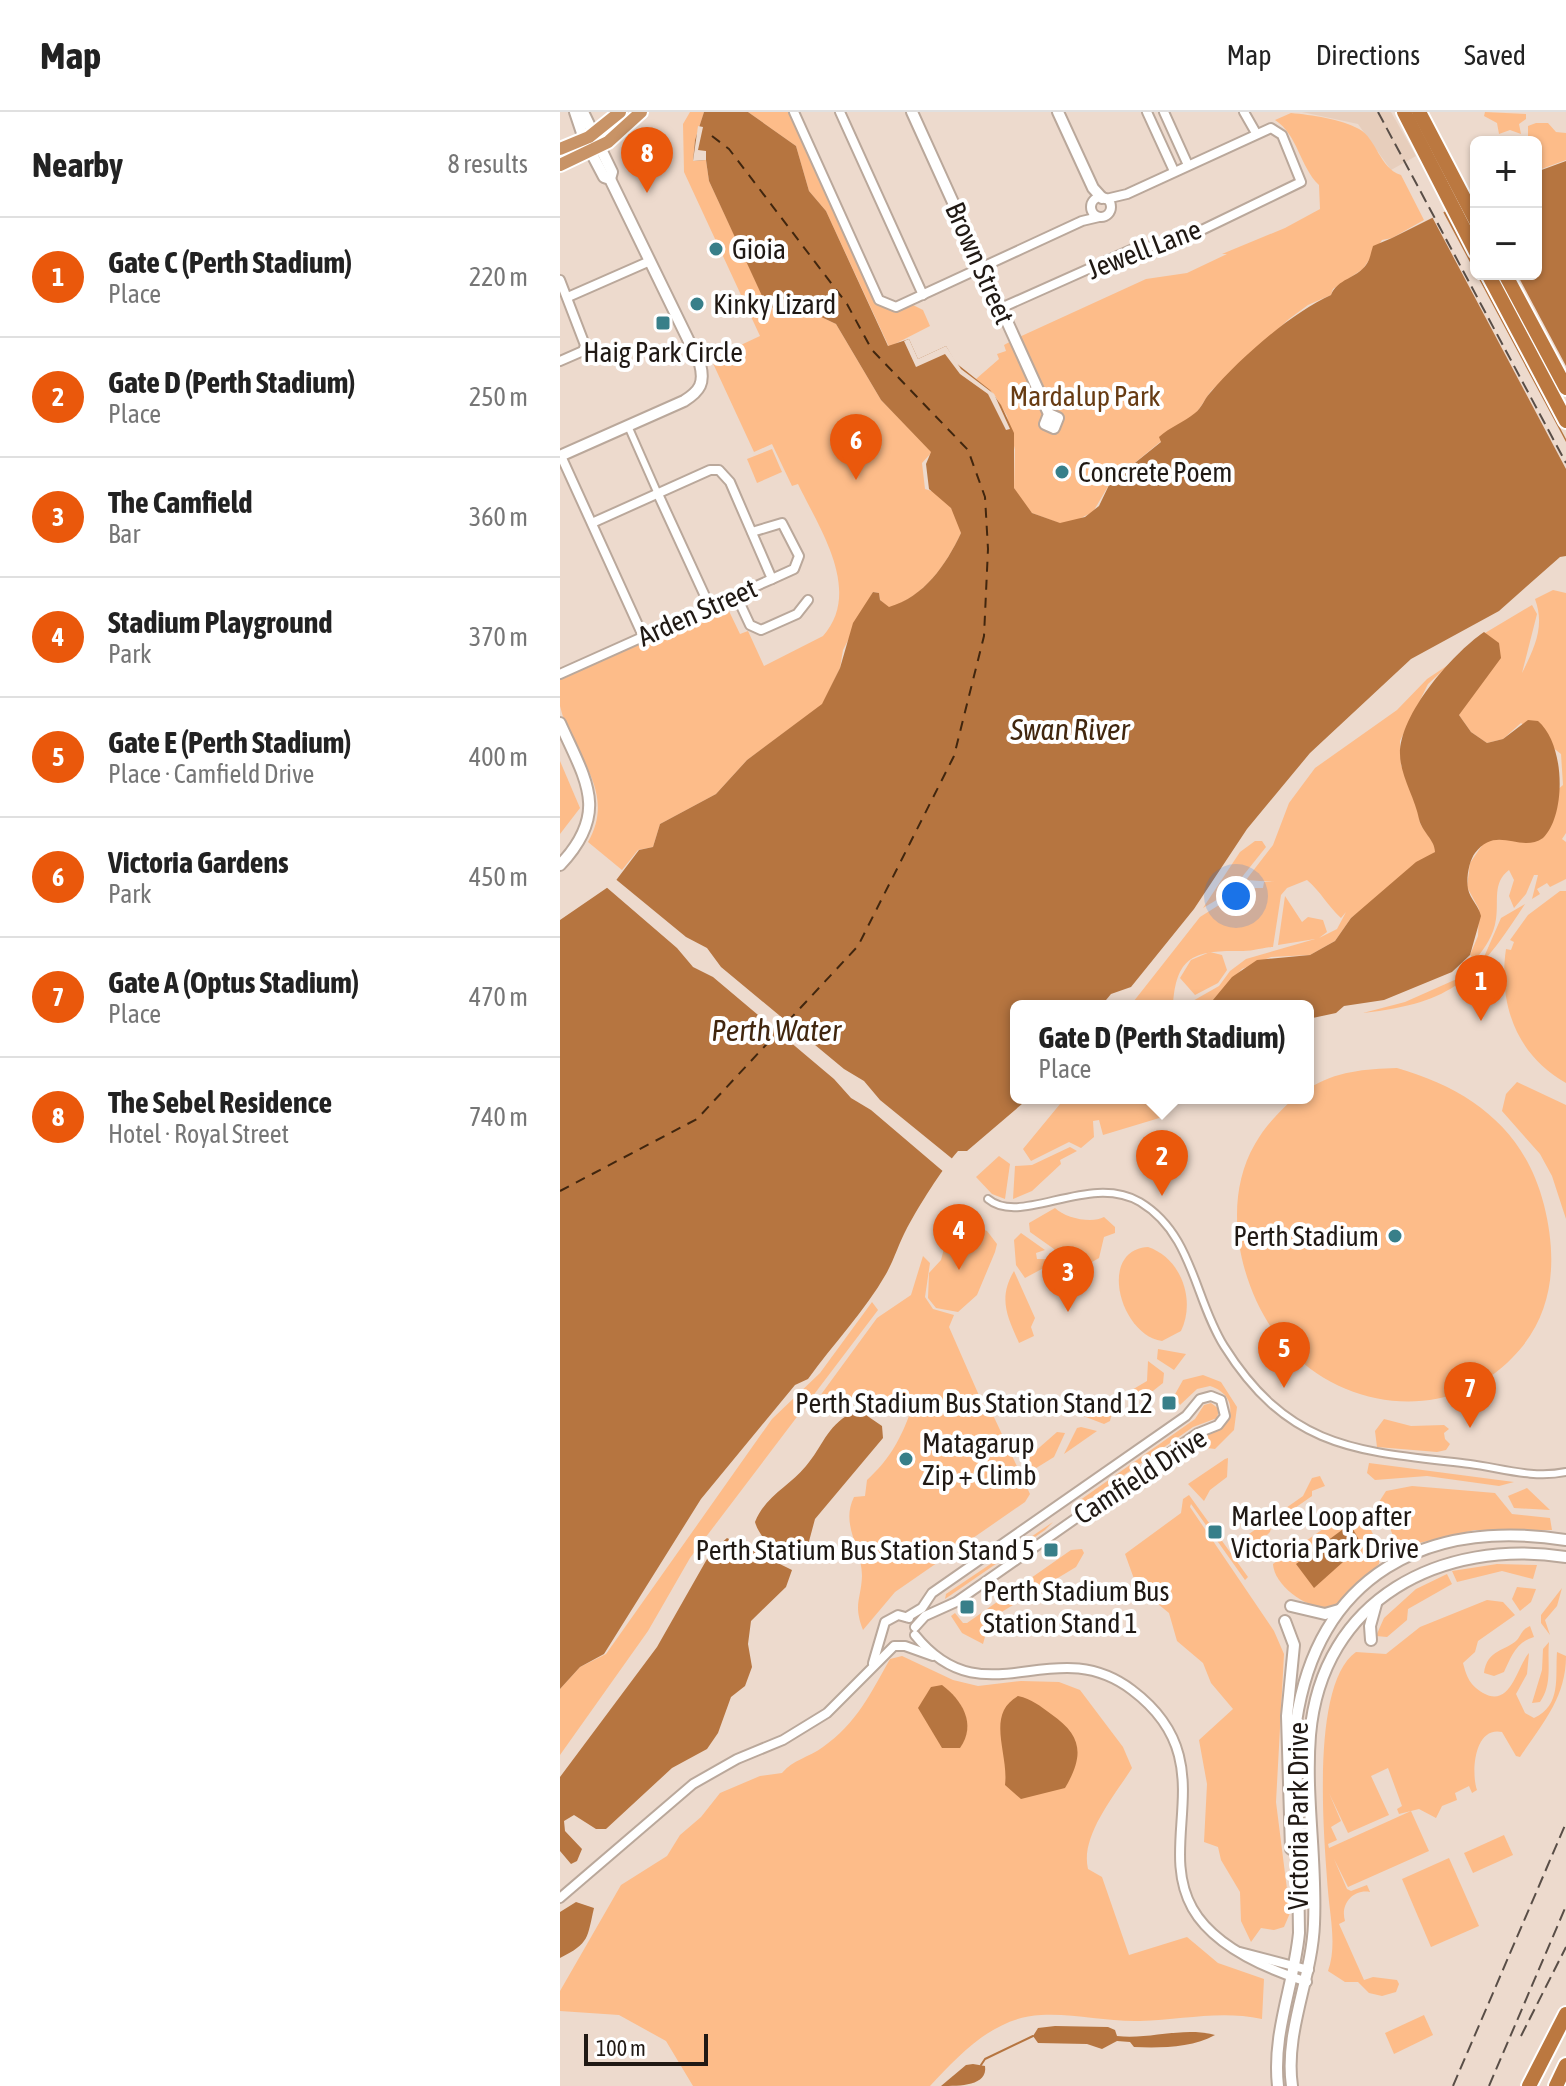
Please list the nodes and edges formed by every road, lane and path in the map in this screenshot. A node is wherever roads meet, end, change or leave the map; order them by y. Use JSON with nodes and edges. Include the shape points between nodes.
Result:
{"nodes":[{"id":1,"x":575,"y":112,"type":"edge"},
{"id":2,"x":583,"y":112,"type":"edge"},
{"id":3,"x":620,"y":112,"type":"edge"},
{"id":4,"x":641,"y":112,"type":"edge"},
{"id":5,"x":794,"y":112,"type":"edge"},
{"id":6,"x":840,"y":112,"type":"edge"},
{"id":7,"x":912,"y":112,"type":"edge"},
{"id":8,"x":1058,"y":112,"type":"edge"},
{"id":9,"x":1147,"y":112,"type":"edge"},
{"id":10,"x":1164,"y":112,"type":"edge"},
{"id":11,"x":1244,"y":112,"type":"edge"},
{"id":12,"x":1402,"y":112,"type":"edge"},
{"id":13,"x":1421,"y":112,"type":"edge"},
{"id":14,"x":1256,"y":133,"type":"junction"},
{"id":15,"x":589,"y":136,"type":"junction"},
{"id":16,"x":560,"y":149,"type":"edge"},
{"id":17,"x":596,"y":150,"type":"junction"},
{"id":18,"x":1434,"y":158,"type":"junction"},
{"id":19,"x":560,"y":165,"type":"edge"},
{"id":20,"x":1188,"y":165,"type":"junction"},
{"id":21,"x":1174,"y":171,"type":"junction"},
{"id":22,"x":1100,"y":205,"type":"junction"},
{"id":23,"x":1470,"y":212,"type":"edge"},
{"id":24,"x":1470,"y":239,"type":"edge"},
{"id":25,"x":650,"y":261,"type":"junction"},
{"id":26,"x":983,"y":267,"type":"junction"},
{"id":27,"x":560,"y":280,"type":"edge"},
{"id":28,"x":1491,"y":280,"type":"edge"},
{"id":29,"x":1508,"y":280,"type":"edge"},
{"id":30,"x":923,"y":295,"type":"junction"},
{"id":31,"x":568,"y":297,"type":"junction"},
{"id":32,"x":1001,"y":308,"type":"junction"},
{"id":33,"x":560,"y":361,"type":"edge"},
{"id":34,"x":1566,"y":388,"type":"edge"},
{"id":35,"x":1049,"y":414,"type":"dead end"},
{"id":36,"x":1566,"y":421,"type":"edge"},
{"id":37,"x":628,"y":426,"type":"junction"},
{"id":38,"x":560,"y":456,"type":"edge"},
{"id":39,"x":658,"y":494,"type":"junction"},
{"id":40,"x":592,"y":523,"type":"junction"},
{"id":41,"x":752,"y":532,"type":"junction"},
{"id":42,"x":772,"y":579,"type":"junction"},
{"id":43,"x":736,"y":595,"type":"junction"},
{"id":44,"x":808,"y":600,"type":"dead end"},
{"id":45,"x":710,"y":607,"type":"junction"},
{"id":46,"x":643,"y":636,"type":"junction"},
{"id":47,"x":560,"y":674,"type":"edge"},
{"id":48,"x":560,"y":723,"type":"edge"},
{"id":49,"x":560,"y":865,"type":"edge"},
{"id":50,"x":988,"y":1199,"type":"dead end"},
{"id":51,"x":1566,"y":1472,"type":"edge"},
{"id":52,"x":1566,"y":1540,"type":"edge"},
{"id":53,"x":1566,"y":1557,"type":"edge"},
{"id":54,"x":1377,"y":1602,"type":"junction"},
{"id":55,"x":1291,"y":1606,"type":"dead end"},
{"id":56,"x":1343,"y":1608,"type":"junction"},
{"id":57,"x":907,"y":1617,"type":"junction"},
{"id":58,"x":1285,"y":1621,"type":"dead end"},
{"id":59,"x":915,"y":1631,"type":"junction"},
{"id":60,"x":884,"y":1637,"type":"junction"},
{"id":61,"x":1371,"y":1640,"type":"dead end"},
{"id":62,"x":894,"y":1646,"type":"junction"},
{"id":63,"x":905,"y":1646,"type":"junction"},
{"id":64,"x":935,"y":1657,"type":"junction"},
{"id":65,"x":873,"y":1664,"type":"junction"},
{"id":66,"x":560,"y":1898,"type":"edge"},
{"id":67,"x":1299,"y":1898,"type":"junction"},
{"id":68,"x":1236,"y":1951,"type":"junction"},
{"id":69,"x":1295,"y":1965,"type":"junction"},
{"id":70,"x":1308,"y":1976,"type":"junction"},
{"id":71,"x":1292,"y":1977,"type":"junction"},
{"id":72,"x":1566,"y":2014,"type":"edge"},
{"id":73,"x":1566,"y":2065,"type":"edge"},
{"id":74,"x":1278,"y":2086,"type":"edge"},
{"id":75,"x":1292,"y":2086,"type":"edge"},
{"id":76,"x":1529,"y":2086,"type":"edge"},
{"id":77,"x":1556,"y":2086,"type":"edge"}],
"edges":[{"from":1,"to":15,"type":"street"},
{"from":2,"to":15,"type":"street"},
{"from":3,"to":15,"type":"highway"},
{"from":4,"to":17,"type":"highway"},
{"from":5,"to":30,"type":"street","via":[[879,300],[896,307]]},
{"from":6,"to":30,"type":"street"},
{"from":7,"to":26,"type":"street","name":"Brown Street"},
{"from":8,"to":22,"type":"street"},
{"from":9,"to":21,"type":"street"},
{"from":10,"to":20,"type":"street"},
{"from":11,"to":14,"type":"street"},
{"from":12,"to":18,"type":"highway"},
{"from":13,"to":18,"type":"highway"},
{"from":14,"to":20,"type":"street"},
{"from":14,"to":32,"type":"street","name":"Jewell Lane","via":[[1271,128],[1282,135],[1301,182],[1175,243],[1133,249]]},
{"from":15,"to":16,"type":"highway"},
{"from":15,"to":17,"type":"street"},
{"from":17,"to":19,"type":"highway"},
{"from":17,"to":25,"type":"street","via":[[604,177],[610,179]]},
{"from":18,"to":23,"type":"highway"},
{"from":18,"to":24,"type":"highway"},
{"from":20,"to":21,"type":"street"},
{"from":21,"to":22,"type":"street"},
{"from":22,"to":26,"type":"street","via":[[1082,221]]},
{"from":25,"to":31,"type":"street"},
{"from":25,"to":37,"type":"street","via":[[700,364],[701,387],[684,401]]},
{"from":26,"to":30,"type":"street"},
{"from":26,"to":32,"type":"street","name":"Brown Street"},
{"from":27,"to":31,"type":"street"},
{"from":28,"to":36,"type":"highway"},
{"from":29,"to":34,"type":"highway"},
{"from":31,"to":33,"type":"street","via":[[585,345]]},
{"from":32,"to":35,"type":"street","name":"Brown Street"},
{"from":37,"to":38,"type":"street"},
{"from":37,"to":39,"type":"street"},
{"from":38,"to":40,"type":"street"},
{"from":39,"to":40,"type":"street","name":"Arden Street"},
{"from":39,"to":41,"type":"street","name":"Arden Street","via":[[719,470],[730,482]]},
{"from":39,"to":45,"type":"street"},
{"from":40,"to":46,"type":"street"},
{"from":41,"to":42,"type":"street","name":"Arden Street"},
{"from":41,"to":42,"type":"street","via":[[782,523],[799,556],[794,569]]},
{"from":42,"to":43,"type":"street","name":"Arden Street"},
{"from":43,"to":44,"type":"street","via":[[750,625],[761,630],[797,614]]},
{"from":43,"to":45,"type":"street","name":"Arden Street"},
{"from":45,"to":46,"type":"street","name":"Arden Street"},
{"from":46,"to":47,"type":"street","name":"Arden Street"},
{"from":48,"to":49,"type":"street","via":[[591,799],[588,826]]},
{"from":50,"to":51,"type":"street","via":[[1011,1209],[1086,1193],[1113,1193],[1157,1214],[1186,1256],[1225,1347],[1278,1411],[1315,1434],[1398,1458],[1528,1473]]},
{"from":52,"to":56,"type":"street","name":"Victoria Park Drive","via":[[1493,1534],[1426,1548],[1382,1571]]},
{"from":53,"to":54,"type":"street","name":"Victoria Park Drive","via":[[1502,1552],[1459,1559],[1407,1580]]},
{"from":54,"to":61,"type":"street"},
{"from":54,"to":70,"type":"street","name":"Victoria Park Drive","via":[[1340,1645],[1314,1712],[1314,1922]]},
{"from":55,"to":56,"type":"street","via":[[1325,1614]]},
{"from":56,"to":67,"type":"street","name":"Victoria Park Drive","via":[[1311,1660],[1296,1722]]},
{"from":57,"to":59,"type":"street"},
{"from":57,"to":59,"type":"street","name":"Camfield Drive","via":[[932,1593],[1186,1416],[1200,1399],[1216,1397],[1224,1405],[1225,1416],[1218,1425],[1198,1433],[956,1602],[925,1616]]},
{"from":57,"to":60,"type":"street","via":[[888,1618]]},
{"from":58,"to":67,"type":"street","via":[[1294,1645],[1287,1730],[1292,1860]]},
{"from":59,"to":63,"type":"street"},
{"from":59,"to":64,"type":"street"},
{"from":60,"to":62,"type":"street"},
{"from":60,"to":65,"type":"street"},
{"from":62,"to":63,"type":"street"},
{"from":62,"to":65,"type":"street"},
{"from":63,"to":64,"type":"street"},
{"from":64,"to":68,"type":"street","via":[[955,1670],[980,1676],[1068,1666],[1092,1671],[1118,1681],[1153,1709],[1173,1739],[1183,1774],[1178,1867],[1185,1897],[1206,1930]]},
{"from":65,"to":66,"type":"street","via":[[827,1713],[680,1793]]},
{"from":67,"to":69,"type":"street","name":"Victoria Park Drive"},
{"from":68,"to":69,"type":"street"},
{"from":68,"to":71,"type":"street"},
{"from":69,"to":70,"type":"street"},
{"from":69,"to":71,"type":"street","name":"Victoria Park Drive"},
{"from":70,"to":71,"type":"street"},
{"from":70,"to":75,"type":"street","name":"Victoria Park Drive","via":[[1293,2035]]},
{"from":71,"to":74,"type":"street","name":"Victoria Park Drive","via":[[1276,2045]]},
{"from":72,"to":76,"type":"highway"},
{"from":73,"to":77,"type":"highway"}]}
